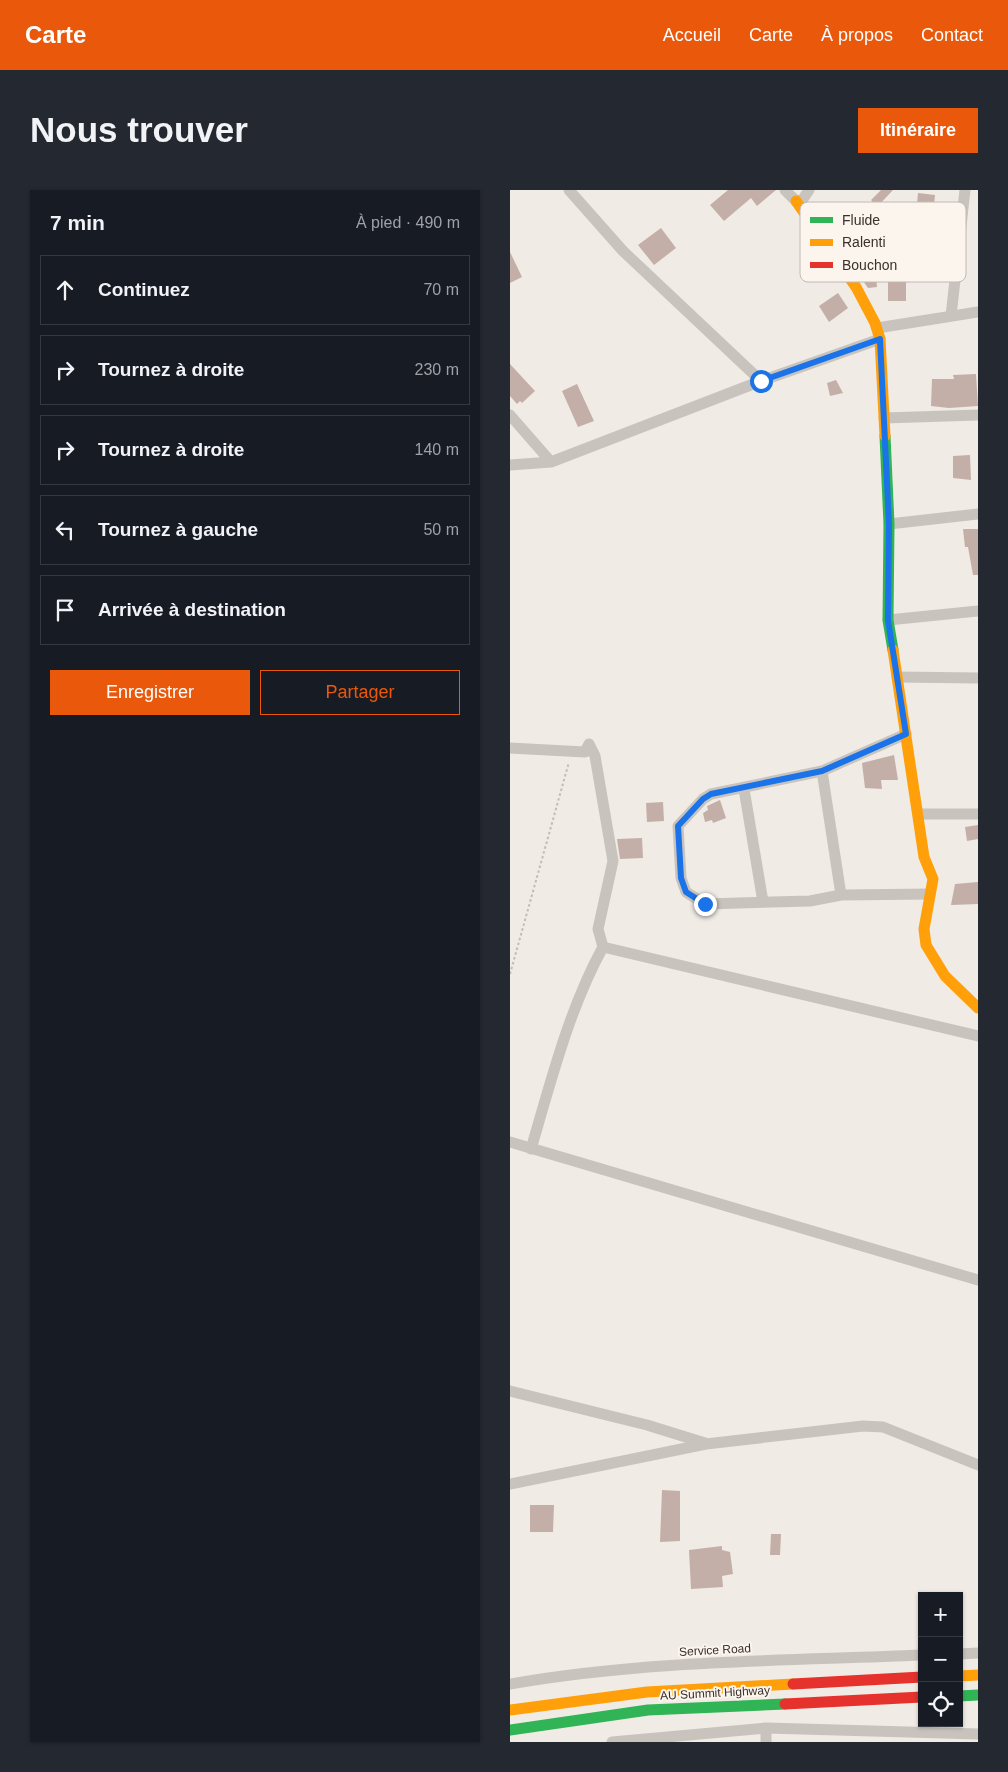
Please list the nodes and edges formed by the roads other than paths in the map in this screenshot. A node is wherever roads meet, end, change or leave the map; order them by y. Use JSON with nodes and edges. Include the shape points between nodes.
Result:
{"nodes":[{"id":1,"x":571,"y":190,"type":"edge"},
{"id":2,"x":785,"y":190,"type":"edge"},
{"id":3,"x":809,"y":190,"type":"edge"},
{"id":4,"x":796,"y":201,"type":"junction"},
{"id":5,"x":800,"y":207,"type":"edge"},
{"id":6,"x":851,"y":282,"type":"edge"},
{"id":7,"x":955,"y":282,"type":"edge"},
{"id":8,"x":978,"y":312,"type":"edge"},
{"id":9,"x":951,"y":316,"type":"junction"},
{"id":10,"x":879,"y":334,"type":"junction"},
{"id":11,"x":761,"y":381,"type":"junction"},
{"id":12,"x":510,"y":415,"type":"edge"},
{"id":13,"x":978,"y":416,"type":"edge"},
{"id":14,"x":884,"y":418,"type":"junction"},
{"id":15,"x":551,"y":462,"type":"junction"},
{"id":16,"x":510,"y":465,"type":"edge"},
{"id":17,"x":978,"y":514,"type":"edge"},
{"id":18,"x":889,"y":524,"type":"junction"},
{"id":19,"x":978,"y":611,"type":"edge"},
{"id":20,"x":888,"y":620,"type":"junction"},
{"id":21,"x":898,"y":677,"type":"junction"},
{"id":22,"x":978,"y":678,"type":"edge"},
{"id":23,"x":906,"y":734,"type":"junction"},
{"id":24,"x":510,"y":748,"type":"edge"},
{"id":25,"x":822,"y":771,"type":"junction"},
{"id":26,"x":744,"y":789,"type":"junction"},
{"id":27,"x":919,"y":814,"type":"junction"},
{"id":28,"x":978,"y":814,"type":"edge"},
{"id":29,"x":930,"y":894,"type":"junction"},
{"id":30,"x":841,"y":895,"type":"junction"},
{"id":31,"x":762,"y":902,"type":"junction"},
{"id":32,"x":603,"y":947,"type":"junction"},
{"id":33,"x":978,"y":1008,"type":"edge"},
{"id":34,"x":978,"y":1036,"type":"edge"},
{"id":35,"x":510,"y":1142,"type":"edge"},
{"id":36,"x":532,"y":1149,"type":"junction"},
{"id":37,"x":978,"y":1280,"type":"edge"},
{"id":38,"x":510,"y":1391,"type":"edge"},
{"id":39,"x":706,"y":1444,"type":"junction"},
{"id":40,"x":978,"y":1466,"type":"edge"},
{"id":41,"x":510,"y":1484,"type":"edge"},
{"id":42,"x":978,"y":1653,"type":"edge"},
{"id":43,"x":963,"y":1654,"type":"edge"},
{"id":44,"x":918,"y":1656,"type":"edge"},
{"id":45,"x":978,"y":1675,"type":"edge"},
{"id":46,"x":963,"y":1676,"type":"edge"},
{"id":47,"x":918,"y":1677,"type":"edge"},
{"id":48,"x":510,"y":1684,"type":"edge"},
{"id":49,"x":978,"y":1695,"type":"edge"},
{"id":50,"x":963,"y":1696,"type":"edge"},
{"id":51,"x":918,"y":1697,"type":"edge"},
{"id":52,"x":510,"y":1710,"type":"edge"},
{"id":53,"x":766,"y":1728,"type":"junction"},
{"id":54,"x":510,"y":1730,"type":"edge"},
{"id":55,"x":978,"y":1734,"type":"edge"},
{"id":56,"x":612,"y":1742,"type":"edge"},
{"id":57,"x":766,"y":1742,"type":"edge"}],
"edges":[{"from":1,"to":11,"type":"street","via":[[623,252]]},
{"from":2,"to":4,"type":"street"},
{"from":3,"to":4,"type":"street","via":[[803,199]]},
{"from":4,"to":5,"type":"main road"},
{"from":6,"to":10,"type":"main road"},
{"from":7,"to":9,"type":"street"},
{"from":8,"to":9,"type":"street"},
{"from":9,"to":10,"type":"street"},
{"from":10,"to":11,"type":"street"},
{"from":10,"to":14,"type":"main road"},
{"from":11,"to":15,"type":"street"},
{"from":12,"to":15,"type":"street"},
{"from":13,"to":14,"type":"street"},
{"from":14,"to":18,"type":"main road"},
{"from":15,"to":16,"type":"street"},
{"from":17,"to":18,"type":"street"},
{"from":18,"to":20,"type":"main road"},
{"from":19,"to":20,"type":"street"},
{"from":20,"to":21,"type":"main road"},
{"from":21,"to":22,"type":"street"},
{"from":21,"to":23,"type":"main road"},
{"from":23,"to":25,"type":"street"},
{"from":23,"to":27,"type":"main road"},
{"from":24,"to":32,"type":"street","via":[[571,753],[585,752],[589,744],[595,756],[613,861],[598,929]]},
{"from":25,"to":26,"type":"street","via":[[789,776]]},
{"from":25,"to":30,"type":"street"},
{"from":26,"to":31,"type":"street"},
{"from":26,"to":31,"type":"street","via":[[711,794],[678,826],[681,878],[686,892],[705,904]]},
{"from":27,"to":28,"type":"street"},
{"from":27,"to":29,"type":"main road","via":[[924,857],[933,880]]},
{"from":29,"to":30,"type":"street"},
{"from":29,"to":33,"type":"main road","via":[[924,937],[934,960],[964,998]]},
{"from":30,"to":31,"type":"street","via":[[810,901]]},
{"from":32,"to":34,"type":"street"},
{"from":32,"to":36,"type":"street","via":[[586,977]]},
{"from":35,"to":36,"type":"street"},
{"from":36,"to":37,"type":"street"},
{"from":38,"to":39,"type":"street","via":[[647,1425]]},
{"from":39,"to":40,"type":"street","via":[[863,1426],[883,1427]]},
{"from":39,"to":41,"type":"street"},
{"from":42,"to":43,"type":"street"},
{"from":44,"to":48,"type":"street","name":"Service Road","via":[[698,1663]]},
{"from":45,"to":46,"type":"main road"},
{"from":47,"to":52,"type":"main road","name":"AU Summit Highway","via":[[647,1692]]},
{"from":49,"to":50,"type":"main road"},
{"from":51,"to":54,"type":"main road","name":"AU Summit Highway","via":[[648,1710]]},
{"from":53,"to":55,"type":"street"},
{"from":53,"to":56,"type":"street"},
{"from":53,"to":57,"type":"street"}]}
